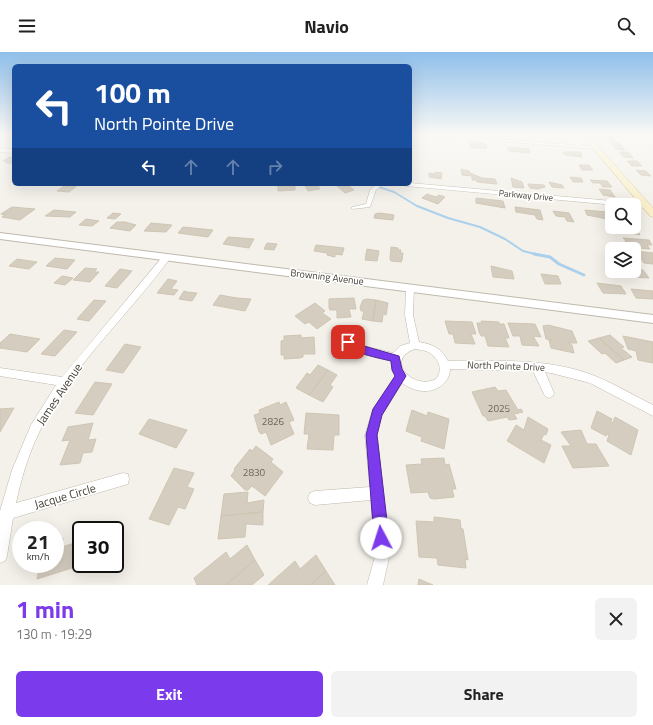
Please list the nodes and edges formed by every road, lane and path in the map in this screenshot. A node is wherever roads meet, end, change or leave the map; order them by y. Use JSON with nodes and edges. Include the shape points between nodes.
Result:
{"nodes":[{"id":1,"x":605,"y":159,"type":"edge"},
{"id":2,"x":412,"y":185,"type":"edge"},
{"id":3,"x":375,"y":186,"type":"edge"},
{"id":4,"x":646,"y":206,"type":"junction"},
{"id":5,"x":354,"y":208,"type":"dead end"},
{"id":6,"x":653,"y":214,"type":"edge"},
{"id":7,"x":0,"y":236,"type":"edge"},
{"id":8,"x":167,"y":257,"type":"junction"},
{"id":9,"x":410,"y":288,"type":"junction"},
{"id":10,"x":653,"y":319,"type":"edge"},
{"id":11,"x":348,"y":342,"type":"dead end"},
{"id":12,"x":415,"y":345,"type":"junction"},
{"id":13,"x":396,"y":358,"type":"junction"},
{"id":14,"x":446,"y":365,"type":"junction"},
{"id":15,"x":538,"y":367,"type":"junction"},
{"id":16,"x":0,"y":372,"type":"edge"},
{"id":17,"x":401,"y":376,"type":"junction"},
{"id":18,"x":64,"y":382,"type":"junction"},
{"id":19,"x":549,"y":393,"type":"dead end"},
{"id":20,"x":653,"y":411,"type":"edge"},
{"id":21,"x":123,"y":479,"type":"dead end"},
{"id":22,"x":377,"y":493,"type":"junction"},
{"id":23,"x":315,"y":498,"type":"dead end"},
{"id":24,"x":6,"y":513,"type":"junction"},
{"id":25,"x":0,"y":556,"type":"edge"},
{"id":26,"x":375,"y":585,"type":"edge"}],
"edges":[{"from":1,"to":4,"type":"main road"},
{"from":2,"to":4,"type":"street","name":"Parkway Drive"},
{"from":3,"to":5,"type":"street","via":[[368,206]]},
{"from":4,"to":6,"type":"main road"},
{"from":7,"to":8,"type":"street","name":"Browning Avenue"},
{"from":8,"to":9,"type":"street","name":"Browning Avenue"},
{"from":8,"to":18,"type":"street","name":"James Avenue"},
{"from":9,"to":10,"type":"street","name":"Browning Avenue"},
{"from":9,"to":12,"type":"street","via":[[408,315]]},
{"from":11,"to":13,"type":"street","via":[[361,349]]},
{"from":12,"to":13,"type":"street","via":[[402,349]]},
{"from":12,"to":14,"type":"street","via":[[431,348]]},
{"from":13,"to":17,"type":"street","via":[[397,370]]},
{"from":14,"to":15,"type":"street","name":"North Pointe Drive"},
{"from":14,"to":17,"type":"street","via":[[444,378],[432,386],[415,385]]},
{"from":15,"to":19,"type":"street"},
{"from":15,"to":20,"type":"street","name":"North Pointe Drive","via":[[552,368],[586,378]]},
{"from":16,"to":18,"type":"street"},
{"from":17,"to":22,"type":"street","via":[[377,413],[372,435]]},
{"from":18,"to":24,"type":"street","name":"James Avenue","via":[[46,408],[29,441],[15,476]]},
{"from":21,"to":24,"type":"street","name":"Jacque Circle"},
{"from":22,"to":23,"type":"street"},
{"from":22,"to":26,"type":"street","via":[[383,553]]},
{"from":24,"to":25,"type":"street","name":"James Avenue"}]}
